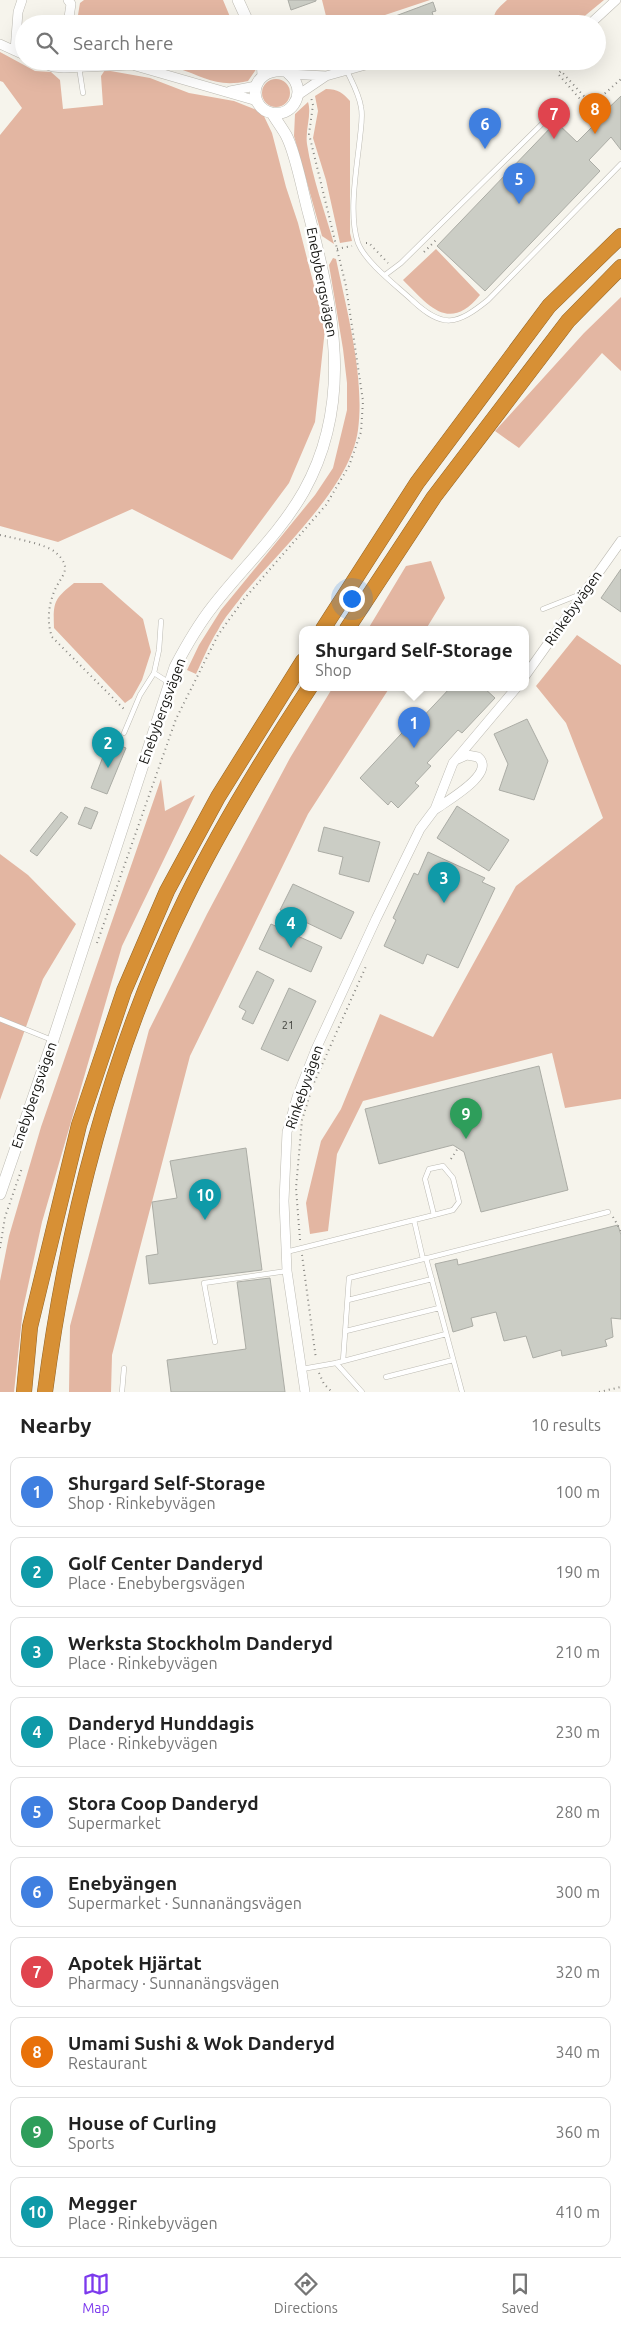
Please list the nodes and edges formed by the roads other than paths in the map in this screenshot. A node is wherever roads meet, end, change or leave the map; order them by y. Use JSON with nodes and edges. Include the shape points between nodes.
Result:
{"nodes":[{"id":1,"x":22,"y":0,"type":"edge"},
{"id":2,"x":68,"y":0,"type":"edge"},
{"id":3,"x":238,"y":0,"type":"edge"},
{"id":4,"x":616,"y":0,"type":"edge"},
{"id":5,"x":18,"y":15,"type":"edge"},
{"id":6,"x":69,"y":15,"type":"edge"},
{"id":7,"x":245,"y":15,"type":"edge"},
{"id":8,"x":600,"y":15,"type":"edge"},
{"id":9,"x":0,"y":44,"type":"edge"},
{"id":10,"x":15,"y":51,"type":"edge"},
{"id":11,"x":79,"y":70,"type":"edge"},
{"id":12,"x":150,"y":70,"type":"edge"},
{"id":13,"x":262,"y":70,"type":"edge"},
{"id":14,"x":284,"y":70,"type":"edge"},
{"id":15,"x":350,"y":70,"type":"edge"},
{"id":16,"x":347,"y":71,"type":"junction"},
{"id":17,"x":286,"y":73,"type":"junction"},
{"id":18,"x":262,"y":75,"type":"junction"},
{"id":19,"x":326,"y":76,"type":"junction"},
{"id":20,"x":256,"y":86,"type":"junction"},
{"id":21,"x":227,"y":91,"type":"junction"},
{"id":22,"x":83,"y":93,"type":"dead end"},
{"id":23,"x":298,"y":95,"type":"junction"},
{"id":24,"x":257,"y":101,"type":"junction"},
{"id":25,"x":289,"y":110,"type":"junction"},
{"id":26,"x":272,"y":113,"type":"junction"},
{"id":27,"x":551,"y":115,"type":"dead end"},
{"id":28,"x":287,"y":137,"type":"junction"},
{"id":29,"x":621,"y":164,"type":"edge"},
{"id":30,"x":621,"y":236,"type":"edge"},
{"id":31,"x":621,"y":267,"type":"edge"},
{"id":32,"x":385,"y":275,"type":"junction"},
{"id":33,"x":621,"y":541,"type":"edge"},
{"id":34,"x":583,"y":594,"type":"junction"},
{"id":35,"x":542,"y":609,"type":"dead end"},
{"id":36,"x":160,"y":621,"type":"dead end"},
{"id":37,"x":325,"y":626,"type":"edge"},
{"id":38,"x":349,"y":626,"type":"edge"},
{"id":39,"x":299,"y":667,"type":"edge"},
{"id":40,"x":529,"y":670,"type":"edge"},
{"id":41,"x":154,"y":673,"type":"junction"},
{"id":42,"x":169,"y":682,"type":"junction"},
{"id":43,"x":307,"y":691,"type":"edge"},
{"id":44,"x":514,"y":691,"type":"edge"},
{"id":45,"x":124,"y":733,"type":"dead end"},
{"id":46,"x":454,"y":763,"type":"junction"},
{"id":47,"x":436,"y":809,"type":"junction"},
{"id":48,"x":0,"y":1019,"type":"edge"},
{"id":49,"x":53,"y":1040,"type":"junction"},
{"id":50,"x":0,"y":1194,"type":"edge"},
{"id":51,"x":608,"y":1212,"type":"road end"},
{"id":52,"x":434,"y":1215,"type":"junction"},
{"id":53,"x":414,"y":1220,"type":"junction"},
{"id":54,"x":286,"y":1252,"type":"junction"},
{"id":55,"x":424,"y":1258,"type":"junction"},
{"id":56,"x":287,"y":1271,"type":"junction"},
{"id":57,"x":432,"y":1278,"type":"junction"},
{"id":58,"x":348,"y":1300,"type":"junction"},
{"id":59,"x":440,"y":1308,"type":"junction"},
{"id":60,"x":346,"y":1331,"type":"junction"},
{"id":61,"x":446,"y":1334,"type":"junction"},
{"id":62,"x":215,"y":1342,"type":"dead end"},
{"id":63,"x":453,"y":1360,"type":"junction"},
{"id":64,"x":343,"y":1361,"type":"junction"},
{"id":65,"x":336,"y":1363,"type":"junction"},
{"id":66,"x":124,"y":1368,"type":"dead end"},
{"id":67,"x":302,"y":1369,"type":"junction"},
{"id":68,"x":386,"y":1377,"type":"dead end"},
{"id":69,"x":24,"y":1392,"type":"edge"},
{"id":70,"x":45,"y":1392,"type":"edge"},
{"id":71,"x":122,"y":1392,"type":"edge"},
{"id":72,"x":305,"y":1392,"type":"edge"},
{"id":73,"x":362,"y":1392,"type":"edge"},
{"id":74,"x":462,"y":1392,"type":"edge"}],
"edges":[{"from":1,"to":5,"type":"street"},
{"from":2,"to":6,"type":"street","via":[[71,4]]},
{"from":3,"to":7,"type":"main road"},
{"from":4,"to":8,"type":"street"},
{"from":9,"to":10,"type":"street"},
{"from":11,"to":22,"type":"lane"},
{"from":12,"to":21,"type":"street"},
{"from":13,"to":18,"type":"main road"},
{"from":14,"to":17,"type":"main road"},
{"from":15,"to":16,"type":"street"},
{"from":16,"to":19,"type":"street"},
{"from":16,"to":32,"type":"lane","via":[[361,107],[355,225],[359,244]]},
{"from":17,"to":18,"type":"main road","via":[[276,70]]},
{"from":17,"to":19,"type":"street"},
{"from":17,"to":23,"type":"main road","via":[[295,81]]},
{"from":18,"to":20,"type":"main road"},
{"from":19,"to":23,"type":"street"},
{"from":20,"to":21,"type":"street"},
{"from":20,"to":24,"type":"main road"},
{"from":21,"to":24,"type":"street"},
{"from":23,"to":25,"type":"main road","name":"Enebybergsvägen"},
{"from":24,"to":26,"type":"main road","name":"Enebybergsvägen"},
{"from":25,"to":26,"type":"main road"},
{"from":25,"to":28,"type":"main road","name":"Enebybergsvägen"},
{"from":26,"to":28,"type":"main road","name":"Enebybergsvägen"},
{"from":27,"to":32,"type":"lane","via":[[394,270]]},
{"from":28,"to":42,"type":"main road","name":"Enebybergsvägen","via":[[321,264],[334,330],[336,376],[332,416],[323,450],[304,491],[270,542],[202,621]]},
{"from":29,"to":32,"type":"lane","via":[[488,300],[458,320],[429,316]]},
{"from":30,"to":37,"type":"highway","via":[[548,306],[417,483]]},
{"from":31,"to":38,"type":"highway","via":[[568,321],[440,489]]},
{"from":33,"to":34,"type":"street","name":"Rinkebyvägen"},
{"from":34,"to":35,"type":"lane"},
{"from":34,"to":40,"type":"street","name":"Rinkebyvägen"},
{"from":36,"to":41,"type":"lane","via":[[160,650]]},
{"from":39,"to":69,"type":"highway","via":[[218,797],[167,891],[124,991],[77,1135],[30,1326]]},
{"from":41,"to":42,"type":"lane"},
{"from":41,"to":45,"type":"lane","via":[[140,695]]},
{"from":42,"to":49,"type":"main road","name":"Enebybergsvägen"},
{"from":43,"to":70,"type":"highway","via":[[232,810],[186,898],[143,997],[99,1129],[73,1227]]},
{"from":44,"to":46,"type":"street","name":"Rinkebyvägen"},
{"from":46,"to":47,"type":"street","name":"Rinkebyvägen"},
{"from":46,"to":47,"type":"street","name":"Rinkebyvägen","via":[[473,755],[481,759],[483,771]]},
{"from":47,"to":54,"type":"street","name":"Rinkebyvägen","via":[[420,829],[376,919],[297,1097],[287,1132]]},
{"from":48,"to":49,"type":"lane"},
{"from":49,"to":50,"type":"main road","name":"Enebybergsvägen"},
{"from":51,"to":55,"type":"lane"},
{"from":52,"to":52,"type":"lane","via":[[453,1210],[459,1202],[453,1178],[443,1166],[429,1169],[425,1180]]},
{"from":52,"to":53,"type":"lane"},
{"from":53,"to":54,"type":"lane"},
{"from":53,"to":55,"type":"lane"},
{"from":54,"to":56,"type":"street","name":"Rinkebyvägen"},
{"from":55,"to":57,"type":"lane"},
{"from":55,"to":58,"type":"lane","via":[[349,1278]]},
{"from":56,"to":62,"type":"lane","via":[[204,1283]]},
{"from":56,"to":67,"type":"street","name":"Rinkebyvägen"},
{"from":57,"to":58,"type":"lane"},
{"from":57,"to":59,"type":"lane"},
{"from":58,"to":60,"type":"lane"},
{"from":59,"to":60,"type":"lane"},
{"from":59,"to":61,"type":"lane"},
{"from":60,"to":64,"type":"lane"},
{"from":61,"to":63,"type":"lane"},
{"from":61,"to":64,"type":"lane"},
{"from":63,"to":68,"type":"lane"},
{"from":63,"to":74,"type":"lane"},
{"from":64,"to":65,"type":"lane"},
{"from":65,"to":67,"type":"lane"},
{"from":65,"to":73,"type":"lane"},
{"from":66,"to":71,"type":"lane"},
{"from":67,"to":72,"type":"street","name":"Rinkebyvägen"}]}
